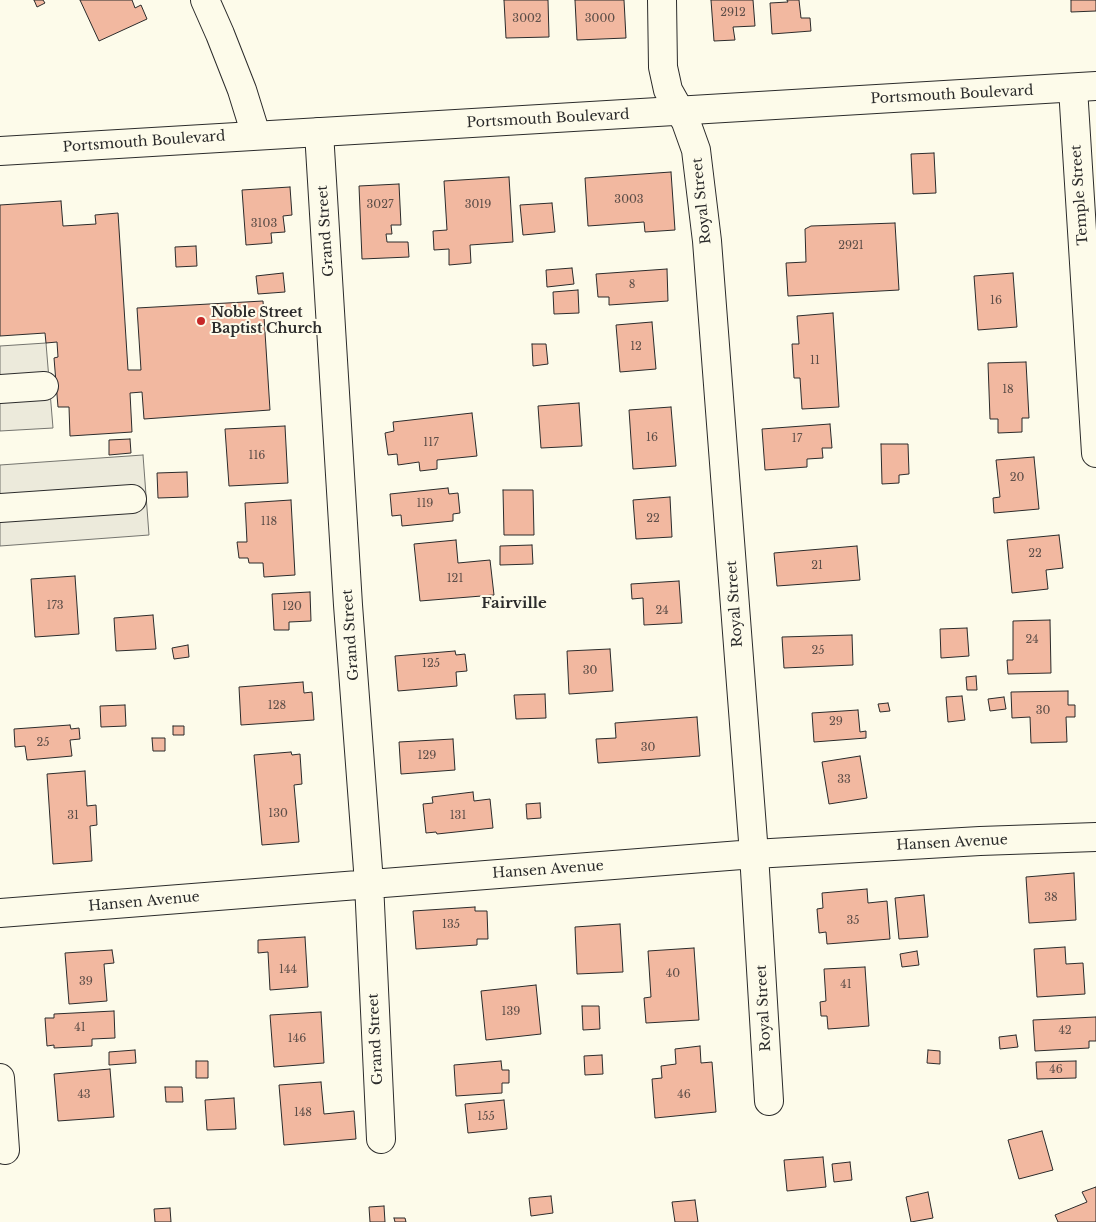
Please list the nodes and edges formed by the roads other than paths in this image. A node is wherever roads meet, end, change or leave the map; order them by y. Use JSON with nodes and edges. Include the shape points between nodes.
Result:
{"nodes":[{"id":1,"x":205,"y":0,"type":"edge"},
{"id":2,"x":662,"y":0,"type":"edge"},
{"id":3,"x":1084,"y":87,"type":"edge"},
{"id":4,"x":680,"y":111,"type":"junction"},
{"id":5,"x":320,"y":132,"type":"junction"},
{"id":6,"x":256,"y":135,"type":"junction"},
{"id":7,"x":0,"y":151,"type":"edge"},
{"id":8,"x":44,"y":386,"type":"dead end"},
{"id":9,"x":0,"y":389,"type":"edge"},
{"id":10,"x":1096,"y":453,"type":"edge"},
{"id":11,"x":132,"y":499,"type":"dead end"},
{"id":12,"x":0,"y":508,"type":"edge"},
{"id":13,"x":1096,"y":837,"type":"edge"},
{"id":14,"x":754,"y":854,"type":"junction"},
{"id":15,"x":369,"y":883,"type":"junction"},
{"id":16,"x":0,"y":913,"type":"edge"},
{"id":17,"x":0,"y":1078,"type":"edge"},
{"id":18,"x":769,"y":1101,"type":"dead end"},
{"id":19,"x":381,"y":1139,"type":"dead end"},
{"id":20,"x":5,"y":1150,"type":"dead end"}],
"edges":[{"from":1,"to":6,"type":"street","via":[[242,90]]},
{"from":2,"to":4,"type":"street","name":"Royal Street","via":[[663,67],[668,90]]},
{"from":3,"to":4,"type":"street","name":"Portsmouth Boulevard"},
{"from":3,"to":10,"type":"street","name":"Temple Street"},
{"from":4,"to":5,"type":"street","name":"Portsmouth Boulevard"},
{"from":4,"to":14,"type":"street","name":"Royal Street","via":[[696,150],[707,240]]},
{"from":5,"to":6,"type":"street","name":"Portsmouth Boulevard"},
{"from":5,"to":15,"type":"street","name":"Grand Street","via":[[349,615]]},
{"from":6,"to":7,"type":"street","name":"Portsmouth Boulevard"},
{"from":8,"to":9,"type":"street"},
{"from":11,"to":12,"type":"street"},
{"from":13,"to":14,"type":"street","name":"Hansen Avenue"},
{"from":14,"to":15,"type":"street","name":"Hansen Avenue"},
{"from":14,"to":18,"type":"street","name":"Royal Street"},
{"from":15,"to":16,"type":"street","name":"Hansen Avenue"},
{"from":15,"to":19,"type":"street","name":"Grand Street"},
{"from":17,"to":20,"type":"street"}]}
